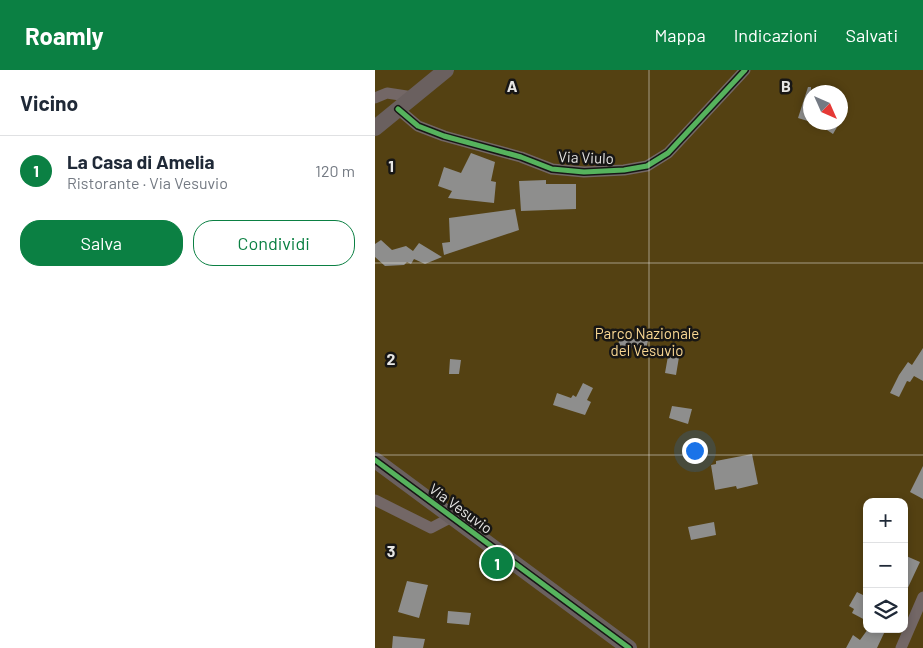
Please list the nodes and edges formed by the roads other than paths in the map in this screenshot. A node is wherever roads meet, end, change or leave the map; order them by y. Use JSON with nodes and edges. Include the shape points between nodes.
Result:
{"nodes":[{"id":1,"x":446,"y":70,"type":"edge"},
{"id":2,"x":745,"y":70,"type":"edge"},
{"id":3,"x":413,"y":97,"type":"junction"},
{"id":4,"x":375,"y":98,"type":"edge"},
{"id":5,"x":398,"y":109,"type":"junction"},
{"id":6,"x":375,"y":128,"type":"edge"},
{"id":7,"x":375,"y":460,"type":"edge"},
{"id":8,"x":375,"y":500,"type":"edge"},
{"id":9,"x":452,"y":516,"type":"junction"},
{"id":10,"x":923,"y":597,"type":"edge"},
{"id":11,"x":629,"y":648,"type":"edge"},
{"id":12,"x":901,"y":648,"type":"edge"}],
"edges":[{"from":1,"to":3,"type":"street"},
{"from":2,"to":5,"type":"street","name":"Via Viulo","via":[[668,153],[647,166],[623,170],[584,172],[552,169],[418,126]]},
{"from":3,"to":4,"type":"street","via":[[387,93]]},
{"from":3,"to":5,"type":"street"},
{"from":5,"to":6,"type":"street"},
{"from":7,"to":9,"type":"street","name":"Via Vesuvio"},
{"from":8,"to":9,"type":"street","via":[[431,528]]},
{"from":9,"to":11,"type":"street","name":"Via Vesuvio"},
{"from":10,"to":12,"type":"street"}]}
